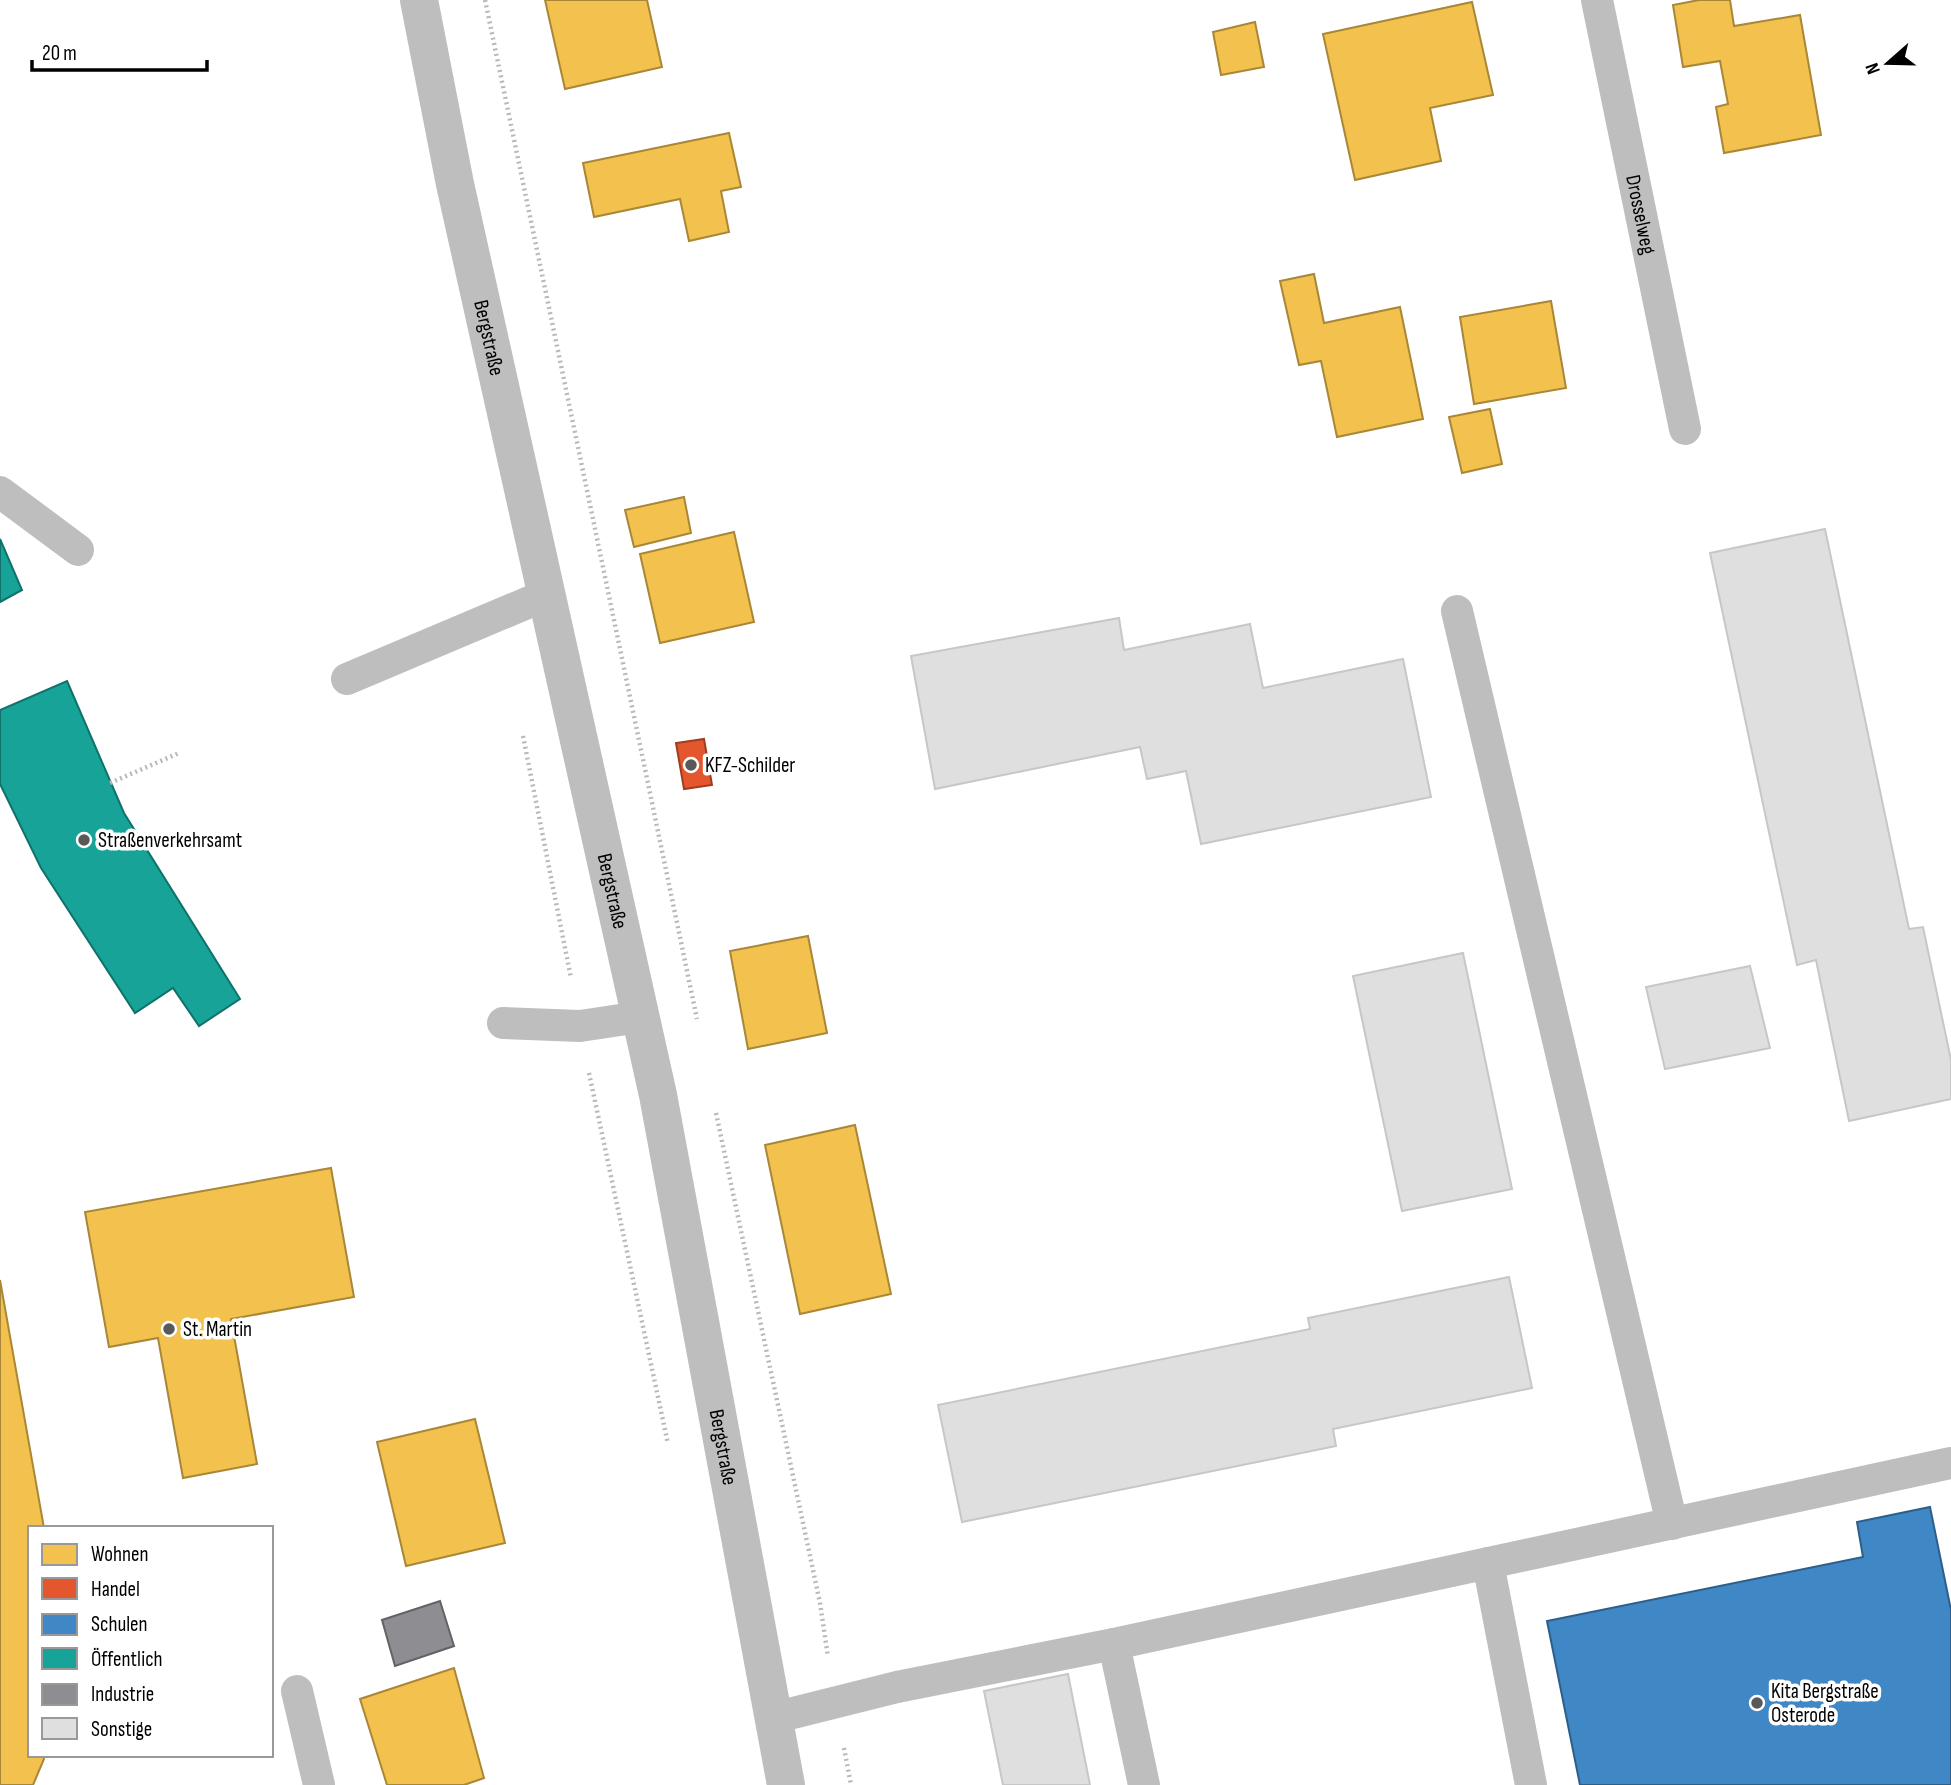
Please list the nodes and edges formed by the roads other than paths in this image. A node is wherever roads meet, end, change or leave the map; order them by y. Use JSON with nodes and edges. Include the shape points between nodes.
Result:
{"nodes":[{"id":1,"x":419,"y":0,"type":"edge"},
{"id":2,"x":1597,"y":0,"type":"edge"},
{"id":3,"x":1685,"y":429,"type":"dead end"},
{"id":4,"x":0,"y":492,"type":"edge"},
{"id":5,"x":78,"y":550,"type":"dead end"},
{"id":6,"x":546,"y":595,"type":"junction"},
{"id":7,"x":1457,"y":611,"type":"dead end"},
{"id":8,"x":347,"y":679,"type":"dead end"},
{"id":9,"x":640,"y":1017,"type":"junction"},
{"id":10,"x":503,"y":1023,"type":"dead end"},
{"id":11,"x":1951,"y":1463,"type":"edge"},
{"id":12,"x":1672,"y":1524,"type":"junction"},
{"id":13,"x":1488,"y":1563,"type":"junction"},
{"id":14,"x":1114,"y":1644,"type":"junction"},
{"id":15,"x":297,"y":1691,"type":"dead end"},
{"id":16,"x":773,"y":1718,"type":"junction"},
{"id":17,"x":319,"y":1785,"type":"edge"},
{"id":18,"x":786,"y":1785,"type":"edge"},
{"id":19,"x":1144,"y":1785,"type":"edge"},
{"id":20,"x":1531,"y":1785,"type":"edge"}],
"edges":[{"from":1,"to":6,"type":"street","name":"Bergstraße"},
{"from":2,"to":3,"type":"lane","name":"Drosselweg"},
{"from":4,"to":5,"type":"lane"},
{"from":6,"to":8,"type":"lane"},
{"from":6,"to":9,"type":"street","name":"Bergstraße"},
{"from":7,"to":12,"type":"lane"},
{"from":9,"to":10,"type":"lane","via":[[580,1026]]},
{"from":9,"to":16,"type":"street","name":"Bergstraße"},
{"from":11,"to":12,"type":"lane"},
{"from":12,"to":13,"type":"lane"},
{"from":13,"to":14,"type":"lane"},
{"from":13,"to":20,"type":"lane"},
{"from":14,"to":16,"type":"lane","via":[[897,1687]]},
{"from":14,"to":19,"type":"lane"},
{"from":15,"to":17,"type":"lane"},
{"from":16,"to":18,"type":"street","name":"Bergstraße"}]}
